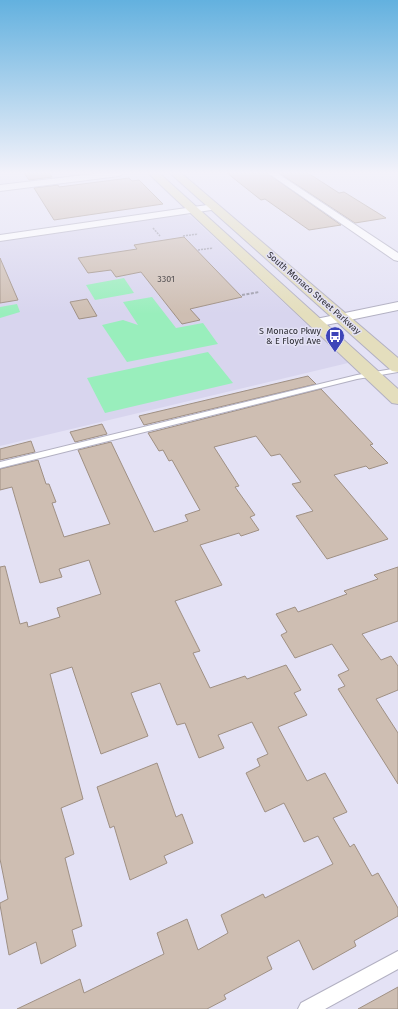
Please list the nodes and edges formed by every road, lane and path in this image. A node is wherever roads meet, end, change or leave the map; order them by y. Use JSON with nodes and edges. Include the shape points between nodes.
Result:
{"nodes":[{"id":1,"x":124,"y":220,"type":"edge"},
{"id":2,"x":205,"y":220,"type":"edge"},
{"id":3,"x":229,"y":220,"type":"edge"},
{"id":4,"x":342,"y":220,"type":"edge"},
{"id":5,"x":201,"y":234,"type":"dead end"},
{"id":6,"x":183,"y":236,"type":"dead end"},
{"id":7,"x":0,"y":238,"type":"edge"},
{"id":8,"x":214,"y":248,"type":"dead end"},
{"id":9,"x":198,"y":250,"type":"dead end"},
{"id":10,"x":398,"y":258,"type":"edge"},
{"id":11,"x":261,"y":291,"type":"dead end"},
{"id":12,"x":242,"y":295,"type":"dead end"},
{"id":13,"x":398,"y":306,"type":"edge"},
{"id":14,"x":343,"y":318,"type":"junction"},
{"id":15,"x":316,"y":323,"type":"junction"},
{"id":16,"x":398,"y":368,"type":"edge"},
{"id":17,"x":372,"y":374,"type":"junction"},
{"id":18,"x":398,"y":399,"type":"edge"},
{"id":19,"x":0,"y":465,"type":"edge"},
{"id":20,"x":398,"y":960,"type":"edge"},
{"id":21,"x":307,"y":1009,"type":"edge"}],
"edges":[{"from":1,"to":7,"type":"street"},
{"from":2,"to":15,"type":"main road","name":"South Monaco Street Parkway"},
{"from":3,"to":14,"type":"main road","name":"South Monaco Street Parkway"},
{"from":4,"to":10,"type":"street"},
{"from":5,"to":6,"type":"path"},
{"from":8,"to":9,"type":"path"},
{"from":11,"to":12,"type":"path"},
{"from":13,"to":14,"type":"street"},
{"from":14,"to":15,"type":"street"},
{"from":14,"to":16,"type":"main road","name":"South Monaco Street Parkway"},
{"from":15,"to":17,"type":"main road","name":"South Monaco Street Parkway"},
{"from":16,"to":17,"type":"lane"},
{"from":17,"to":18,"type":"main road","name":"South Monaco Street Parkway"},
{"from":17,"to":19,"type":"lane"},
{"from":20,"to":21,"type":"lane"}]}
